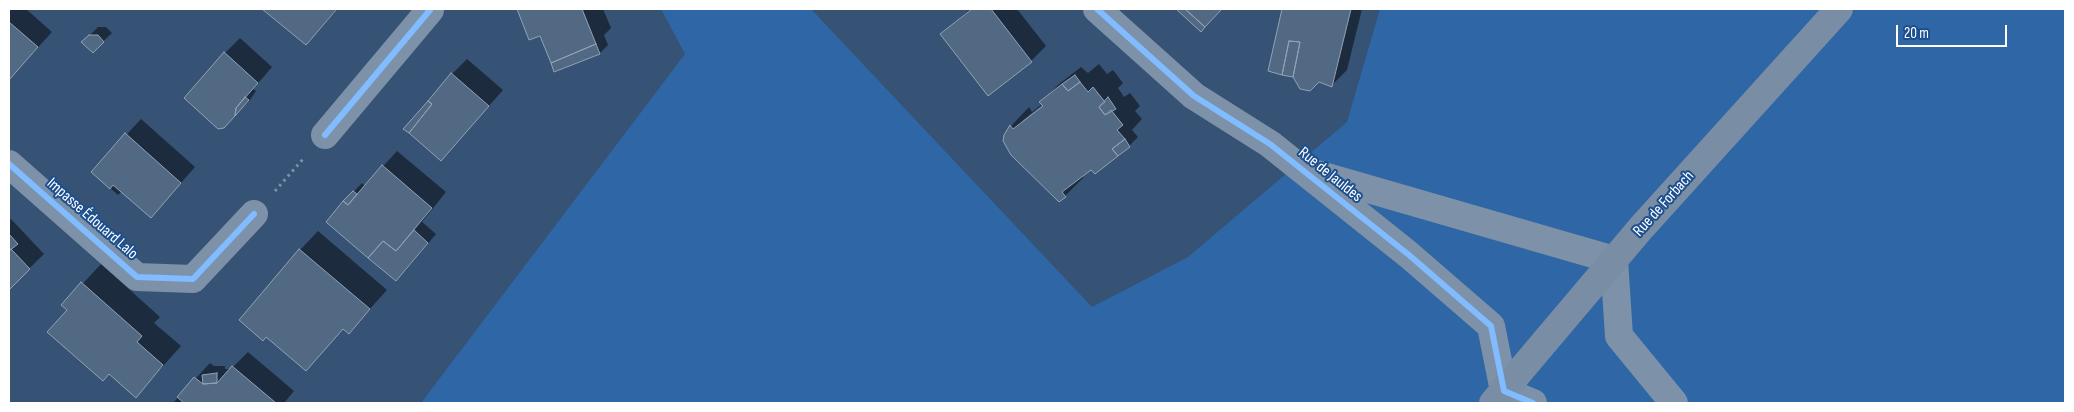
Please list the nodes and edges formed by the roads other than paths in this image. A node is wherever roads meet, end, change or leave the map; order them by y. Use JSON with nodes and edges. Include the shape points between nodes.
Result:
{"nodes":[{"id":1,"x":429,"y":9,"type":"edge"},
{"id":2,"x":1098,"y":9,"type":"edge"},
{"id":3,"x":1840,"y":9,"type":"edge"},
{"id":4,"x":325,"y":135,"type":"road end"},
{"id":5,"x":9,"y":164,"type":"edge"},
{"id":6,"x":1300,"y":169,"type":"junction"},
{"id":7,"x":254,"y":214,"type":"road end"},
{"id":8,"x":1614,"y":260,"type":"junction"},
{"id":9,"x":1498,"y":397,"type":"edge"},
{"id":10,"x":1533,"y":403,"type":"edge"},
{"id":11,"x":1674,"y":403,"type":"edge"}],
"edges":[{"from":1,"to":4,"type":"street"},
{"from":2,"to":6,"type":"street","name":"Rue de Jauldes","via":[[1194,96],[1270,144]]},
{"from":3,"to":8,"type":"main road","name":"Rue de Forbach"},
{"from":5,"to":7,"type":"street","name":"Impasse Édouard Lalo","via":[[137,277],[193,279]]},
{"from":6,"to":8,"type":"street","name":"Rue de Jauldes"},
{"from":6,"to":9,"type":"street","name":"Rue de Jauldes","via":[[1409,255],[1491,326]]},
{"from":8,"to":9,"type":"main road","name":"Rue de Forbach"},
{"from":8,"to":11,"type":"street","via":[[1619,336]]},
{"from":9,"to":10,"type":"street"}]}
